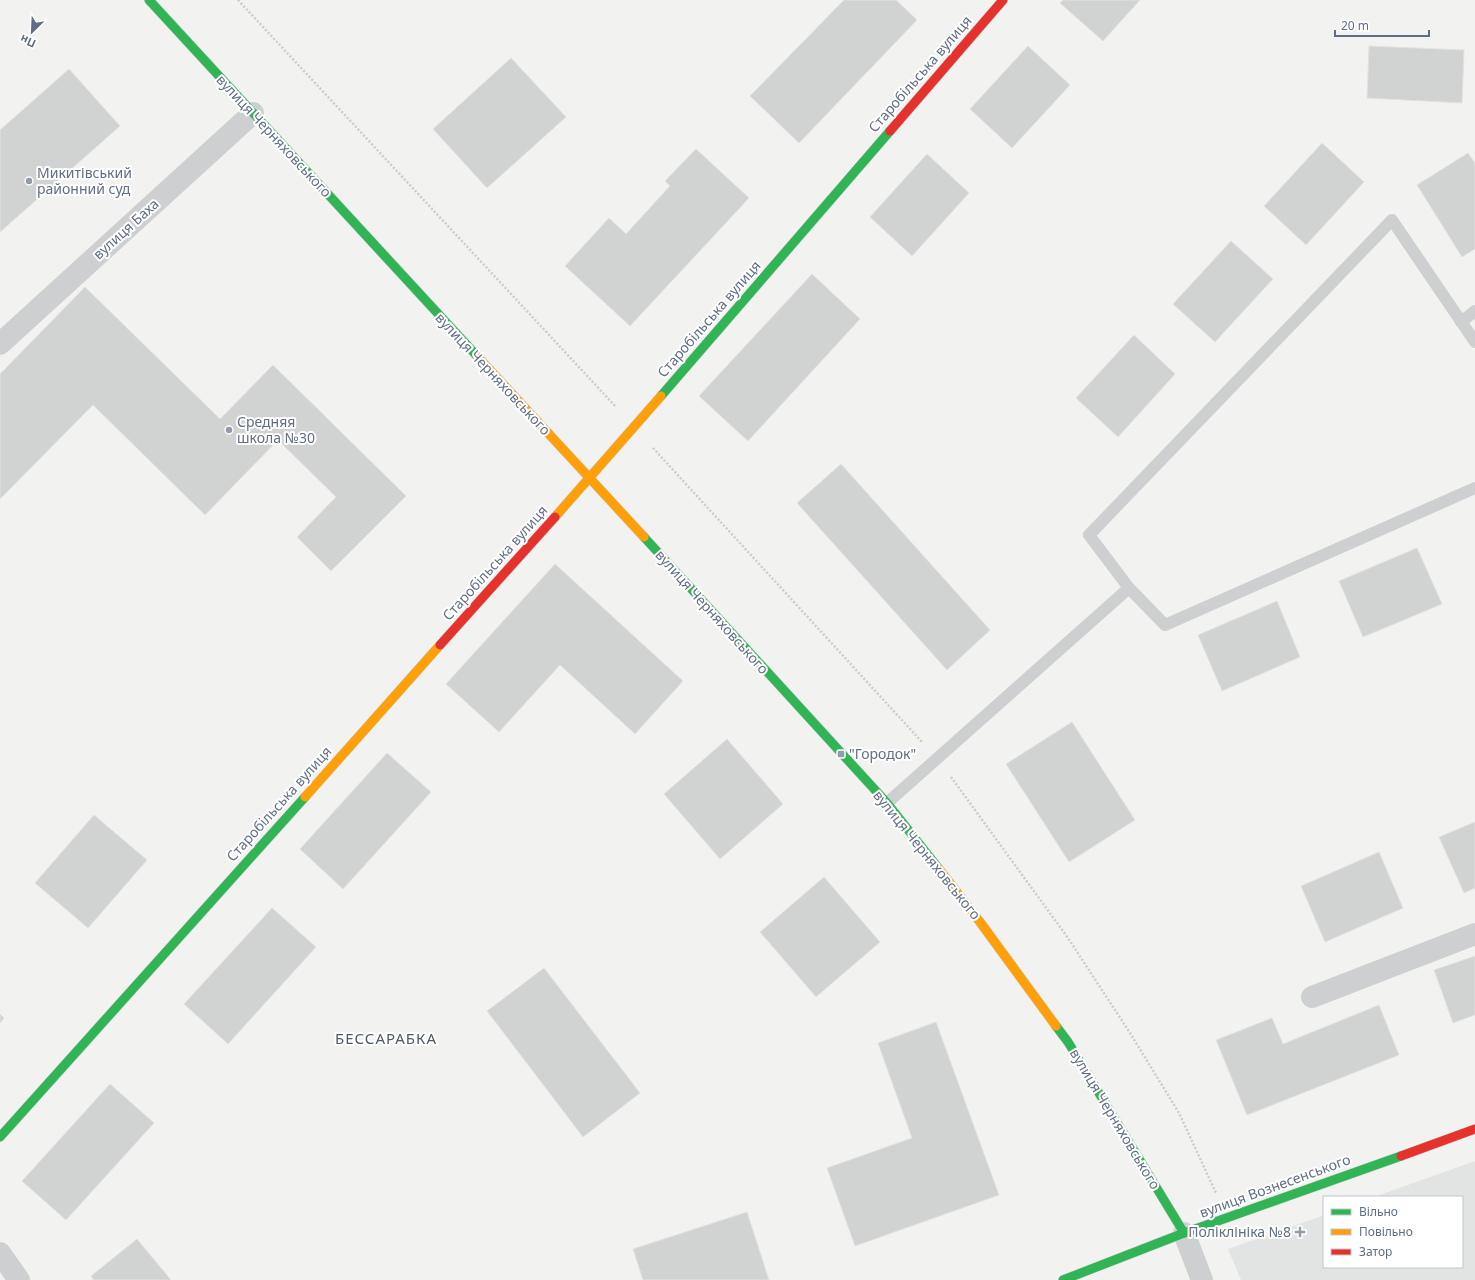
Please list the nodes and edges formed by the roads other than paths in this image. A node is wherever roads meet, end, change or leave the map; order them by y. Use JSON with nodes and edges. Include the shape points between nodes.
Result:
{"nodes":[{"id":1,"x":149,"y":0,"type":"edge"},
{"id":2,"x":1003,"y":0,"type":"edge"},
{"id":3,"x":253,"y":113,"type":"junction"},
{"id":4,"x":1475,"y":311,"type":"edge"},
{"id":5,"x":1461,"y":322,"type":"junction"},
{"id":6,"x":1475,"y":342,"type":"edge"},
{"id":7,"x":0,"y":344,"type":"edge"},
{"id":8,"x":590,"y":478,"type":"junction"},
{"id":9,"x":1475,"y":488,"type":"edge"},
{"id":10,"x":1129,"y":588,"type":"junction"},
{"id":11,"x":887,"y":803,"type":"junction"},
{"id":12,"x":1475,"y":934,"type":"edge"},
{"id":13,"x":1312,"y":998,"type":"dead end"},
{"id":14,"x":1475,"y":1129,"type":"edge"},
{"id":15,"x":0,"y":1137,"type":"edge"},
{"id":16,"x":1184,"y":1233,"type":"junction"},
{"id":17,"x":0,"y":1253,"type":"edge"},
{"id":18,"x":19,"y":1280,"type":"edge"},
{"id":19,"x":1063,"y":1280,"type":"edge"},
{"id":20,"x":1202,"y":1280,"type":"edge"}],
"edges":[{"from":1,"to":3,"type":"main road","name":"вулиця Черняховського"},
{"from":2,"to":8,"type":"main road","name":"Старобільська вулиця"},
{"from":3,"to":7,"type":"street","name":"вулиця Баха"},
{"from":3,"to":8,"type":"main road","name":"вулиця Черняховського"},
{"from":4,"to":5,"type":"lane"},
{"from":5,"to":6,"type":"lane"},
{"from":5,"to":10,"type":"lane","via":[[1392,220],[1089,535]]},
{"from":8,"to":11,"type":"main road","name":"вулиця Черняховського"},
{"from":8,"to":15,"type":"main road","name":"Старобільська вулиця"},
{"from":9,"to":10,"type":"lane","via":[[1166,625]]},
{"from":10,"to":11,"type":"lane"},
{"from":11,"to":16,"type":"main road","name":"вулиця Черняховського","via":[[980,922],[1068,1042]]},
{"from":12,"to":13,"type":"street"},
{"from":14,"to":16,"type":"main road","name":"вулиця Вознесенського"},
{"from":16,"to":19,"type":"main road","name":"вулиця Вознесенського"},
{"from":16,"to":20,"type":"street","name":"вулиця Черняховського"},
{"from":17,"to":18,"type":"street"}]}
